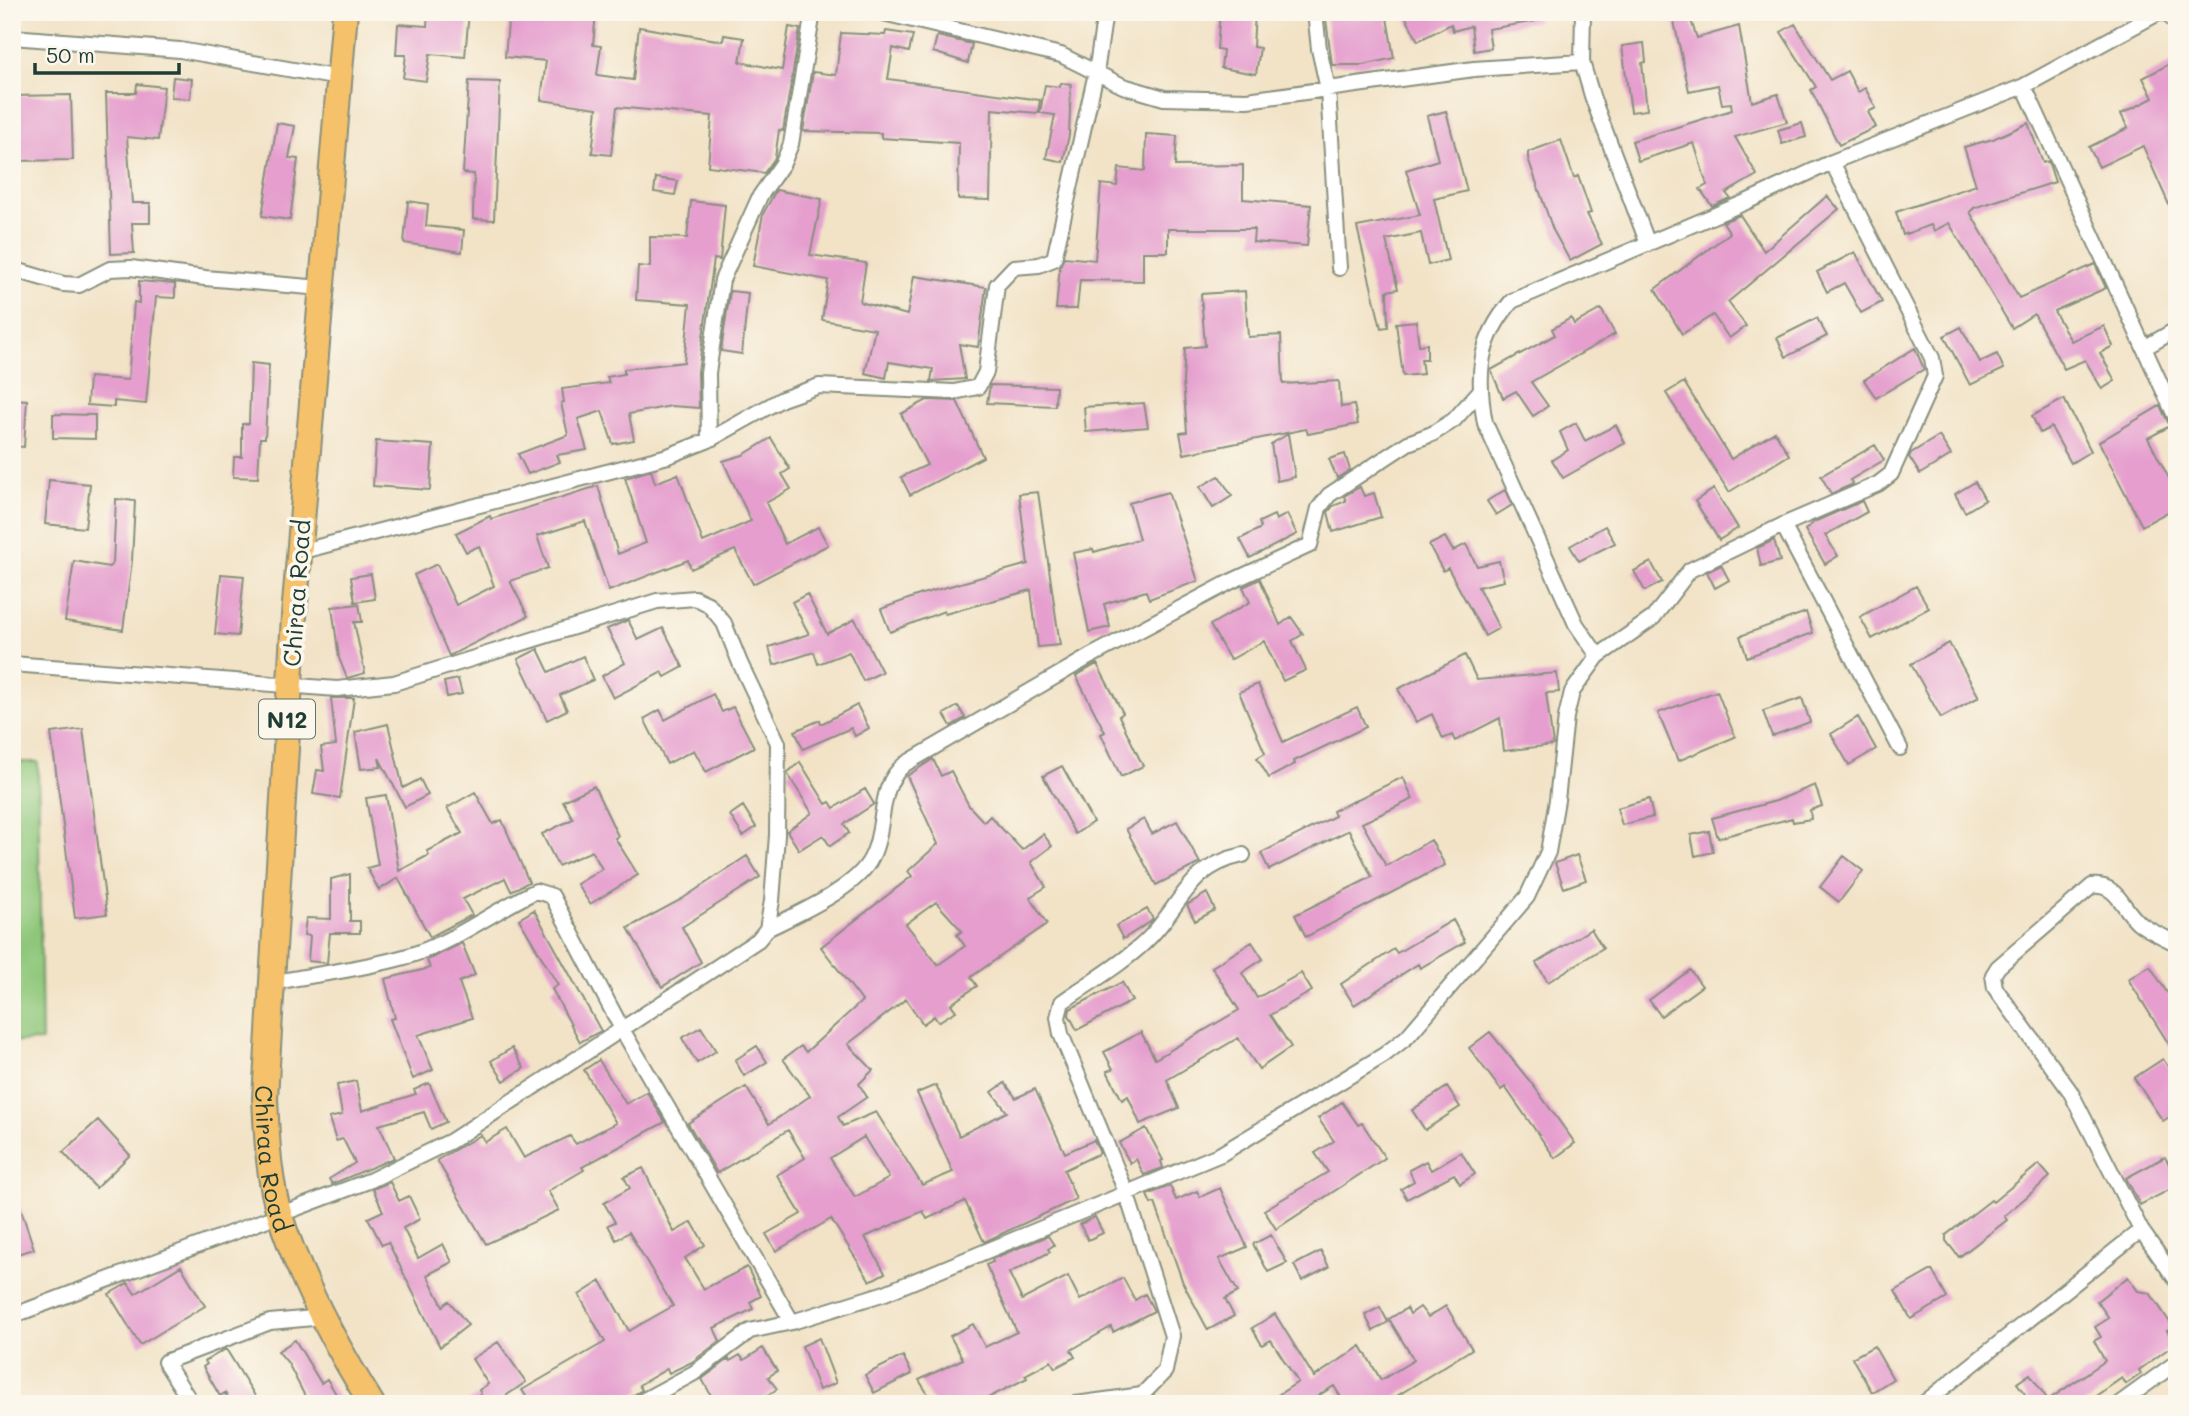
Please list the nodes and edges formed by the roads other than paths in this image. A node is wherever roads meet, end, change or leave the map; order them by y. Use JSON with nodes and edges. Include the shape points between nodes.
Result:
{"nodes":[{"id":1,"x":345,"y":12,"type":"edge"},
{"id":2,"x":813,"y":12,"type":"edge"},
{"id":3,"x":879,"y":12,"type":"edge"},
{"id":4,"x":1105,"y":12,"type":"edge"},
{"id":5,"x":1315,"y":12,"type":"edge"},
{"id":6,"x":1583,"y":12,"type":"edge"},
{"id":7,"x":2160,"y":12,"type":"edge"},
{"id":8,"x":2166,"y":12,"type":"edge"},
{"id":9,"x":2177,"y":24,"type":"edge"},
{"id":10,"x":12,"y":37,"type":"edge"},
{"id":11,"x":1582,"y":62,"type":"junction"},
{"id":12,"x":1096,"y":73,"type":"junction"},
{"id":13,"x":339,"y":78,"type":"junction"},
{"id":14,"x":2024,"y":86,"type":"junction"},
{"id":15,"x":1328,"y":89,"type":"junction"},
{"id":16,"x":1832,"y":162,"type":"junction"},
{"id":17,"x":1648,"y":244,"type":"junction"},
{"id":18,"x":1339,"y":268,"type":"dead end"},
{"id":19,"x":12,"y":269,"type":"edge"},
{"id":20,"x":321,"y":288,"type":"junction"},
{"id":21,"x":2177,"y":329,"type":"edge"},
{"id":22,"x":2144,"y":348,"type":"junction"},
{"id":23,"x":1479,"y":391,"type":"junction"},
{"id":24,"x":2177,"y":419,"type":"edge"},
{"id":25,"x":709,"y":440,"type":"junction"},
{"id":26,"x":1783,"y":525,"type":"junction"},
{"id":27,"x":299,"y":552,"type":"junction"},
{"id":28,"x":1598,"y":656,"type":"junction"},
{"id":29,"x":12,"y":664,"type":"edge"},
{"id":30,"x":289,"y":688,"type":"junction"},
{"id":31,"x":1900,"y":748,"type":"dead end"},
{"id":32,"x":1243,"y":855,"type":"dead end"},
{"id":33,"x":767,"y":929,"type":"junction"},
{"id":34,"x":2177,"y":944,"type":"edge"},
{"id":35,"x":271,"y":983,"type":"junction"},
{"id":36,"x":623,"y":1031,"type":"junction"},
{"id":37,"x":1126,"y":1192,"type":"junction"},
{"id":38,"x":279,"y":1214,"type":"junction"},
{"id":39,"x":2141,"y":1230,"type":"junction"},
{"id":40,"x":2177,"y":1281,"type":"edge"},
{"id":41,"x":12,"y":1316,"type":"edge"},
{"id":42,"x":324,"y":1317,"type":"junction"},
{"id":43,"x":792,"y":1322,"type":"junction"},
{"id":44,"x":2177,"y":1362,"type":"edge"},
{"id":45,"x":192,"y":1404,"type":"edge"},
{"id":46,"x":372,"y":1404,"type":"edge"},
{"id":47,"x":637,"y":1404,"type":"edge"},
{"id":48,"x":1076,"y":1404,"type":"edge"},
{"id":49,"x":1923,"y":1404,"type":"edge"},
{"id":50,"x":2119,"y":1404,"type":"edge"}],
"edges":[{"from":1,"to":13,"type":"highway","name":"Chiraa Road","number":"N12"},
{"from":2,"to":25,"type":"street","via":[[791,144],[760,196],[722,280],[708,373]]},
{"from":3,"to":12,"type":"street","via":[[1062,55]]},
{"from":4,"to":12,"type":"street"},
{"from":5,"to":15,"type":"street"},
{"from":6,"to":11,"type":"street"},
{"from":7,"to":14,"type":"street"},
{"from":8,"to":9,"type":"street"},
{"from":10,"to":13,"type":"street","via":[[180,50]]},
{"from":11,"to":15,"type":"street","via":[[1474,69]]},
{"from":11,"to":17,"type":"street"},
{"from":12,"to":15,"type":"street","via":[[1164,97],[1247,100]]},
{"from":12,"to":25,"type":"street","via":[[1055,258],[1014,267],[997,285],[986,372],[978,387],[954,392],[819,387],[782,399]]},
{"from":13,"to":20,"type":"highway","name":"Chiraa Road","number":"N12"},
{"from":14,"to":16,"type":"street"},
{"from":14,"to":22,"type":"street"},
{"from":15,"to":18,"type":"street"},
{"from":16,"to":17,"type":"street"},
{"from":16,"to":26,"type":"street","via":[[1925,339],[1935,376],[1891,474]]},
{"from":17,"to":23,"type":"street","via":[[1512,301],[1492,324]]},
{"from":19,"to":20,"type":"street","via":[[79,285],[110,269],[131,268]]},
{"from":20,"to":27,"type":"highway","name":"Chiraa Road","number":"N12"},
{"from":21,"to":22,"type":"street"},
{"from":22,"to":24,"type":"street"},
{"from":23,"to":28,"type":"street","via":[[1485,423],[1576,624]]},
{"from":23,"to":33,"type":"street","via":[[1454,420],[1408,443],[1329,495],[1319,508],[1310,545],[1089,657],[905,764],[887,786],[868,863],[831,897]]},
{"from":25,"to":27,"type":"street","via":[[668,456]]},
{"from":26,"to":28,"type":"street","via":[[1690,570],[1653,618]]},
{"from":26,"to":31,"type":"street"},
{"from":27,"to":30,"type":"highway","name":"Chiraa Road","number":"N12"},
{"from":28,"to":37,"type":"street","via":[[1572,692],[1548,852],[1527,897],[1407,1037],[1221,1154]]},
{"from":29,"to":30,"type":"street"},
{"from":30,"to":33,"type":"street","via":[[337,689],[394,682],[657,601],[701,601],[724,623],[778,743],[778,835]]},
{"from":30,"to":35,"type":"highway","name":"Chiraa Road","number":"N12"},
{"from":32,"to":37,"type":"street","via":[[1213,865],[1186,887],[1146,942],[1062,1002],[1058,1017],[1061,1034]]},
{"from":33,"to":36,"type":"street","via":[[758,940]]},
{"from":34,"to":39,"type":"street","via":[[2138,922],[2115,893],[2102,885],[2092,886],[1993,975],[1995,988],[2070,1091]]},
{"from":35,"to":36,"type":"street","via":[[408,956],[536,891],[552,897]]},
{"from":35,"to":38,"type":"highway","name":"Chiraa Road","number":"N12","via":[[265,1098],[268,1154]]},
{"from":36,"to":38,"type":"street","via":[[451,1140],[371,1180]]},
{"from":36,"to":43,"type":"street"},
{"from":37,"to":43,"type":"street","via":[[885,1293]]},
{"from":37,"to":48,"type":"street","via":[[1172,1336],[1165,1371],[1142,1395]]},
{"from":38,"to":41,"type":"street"},
{"from":38,"to":42,"type":"highway","name":"Chiraa Road","number":"N12"},
{"from":39,"to":40,"type":"street"},
{"from":39,"to":49,"type":"street"},
{"from":42,"to":45,"type":"street","via":[[270,1322],[166,1362]]},
{"from":42,"to":46,"type":"highway","name":"Chiraa Road","number":"N12"},
{"from":43,"to":47,"type":"street","via":[[750,1331],[694,1373]]},
{"from":44,"to":50,"type":"street"}]}
